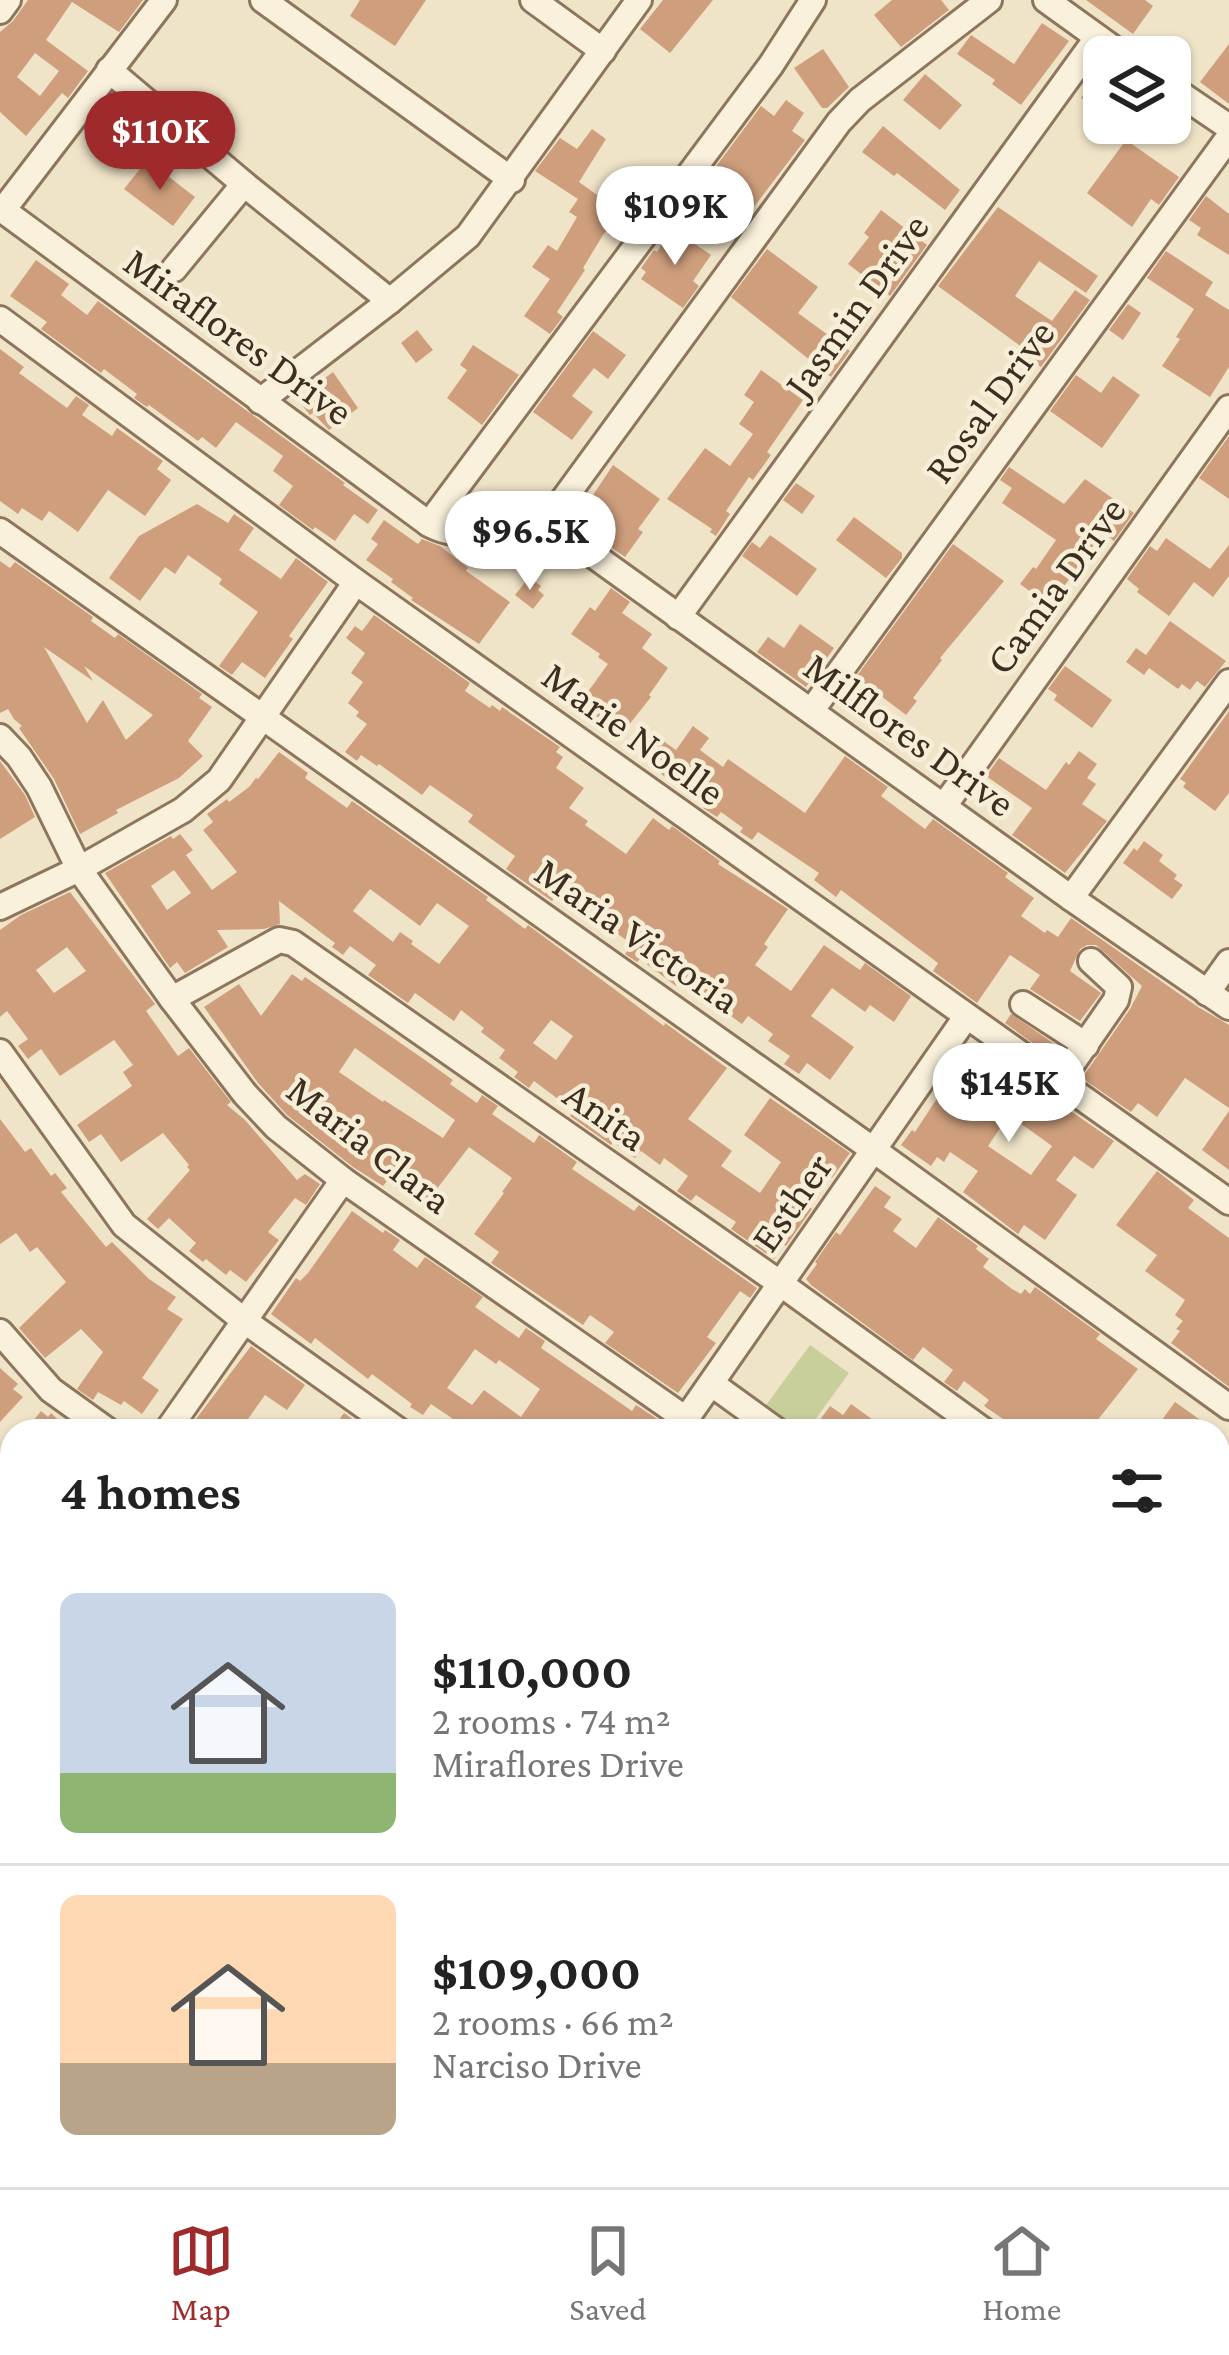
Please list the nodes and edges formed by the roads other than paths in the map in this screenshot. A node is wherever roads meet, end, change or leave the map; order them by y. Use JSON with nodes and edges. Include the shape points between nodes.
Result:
{"nodes":[{"id":1,"x":8,"y":0,"type":"edge"},
{"id":2,"x":164,"y":0,"type":"edge"},
{"id":3,"x":263,"y":0,"type":"edge"},
{"id":4,"x":533,"y":0,"type":"edge"},
{"id":5,"x":639,"y":0,"type":"edge"},
{"id":6,"x":813,"y":0,"type":"edge"},
{"id":7,"x":989,"y":0,"type":"edge"},
{"id":8,"x":1046,"y":0,"type":"edge"},
{"id":9,"x":0,"y":11,"type":"edge"},
{"id":10,"x":1094,"y":36,"type":"edge"},
{"id":11,"x":603,"y":51,"type":"junction"},
{"id":12,"x":1083,"y":57,"type":"edge"},
{"id":13,"x":110,"y":70,"type":"junction"},
{"id":14,"x":1191,"y":101,"type":"edge"},
{"id":15,"x":1229,"y":127,"type":"edge"},
{"id":16,"x":1229,"y":137,"type":"edge"},
{"id":17,"x":512,"y":180,"type":"junction"},
{"id":18,"x":244,"y":184,"type":"junction"},
{"id":19,"x":2,"y":209,"type":"edge"},
{"id":20,"x":174,"y":269,"type":"dead end"},
{"id":21,"x":390,"y":301,"type":"junction"},
{"id":22,"x":0,"y":319,"type":"edge"},
{"id":23,"x":260,"y":401,"type":"junction"},
{"id":24,"x":1229,"y":408,"type":"edge"},
{"id":25,"x":547,"y":522,"type":"junction"},
{"id":26,"x":429,"y":524,"type":"junction"},
{"id":27,"x":0,"y":531,"type":"edge"},
{"id":28,"x":356,"y":582,"type":"junction"},
{"id":29,"x":678,"y":617,"type":"junction"},
{"id":30,"x":1229,"y":682,"type":"edge"},
{"id":31,"x":812,"y":710,"type":"junction"},
{"id":32,"x":263,"y":717,"type":"junction"},
{"id":33,"x":0,"y":737,"type":"edge"},
{"id":34,"x":944,"y":806,"type":"junction"},
{"id":35,"x":80,"y":868,"type":"junction"},
{"id":36,"x":1071,"y":898,"type":"junction"},
{"id":37,"x":0,"y":907,"type":"edge"},
{"id":38,"x":1090,"y":961,"type":"dead end"},
{"id":39,"x":1229,"y":962,"type":"edge"},
{"id":40,"x":1208,"y":992,"type":"junction"},
{"id":41,"x":172,"y":999,"type":"junction"},
{"id":42,"x":1023,"y":1004,"type":"dead end"},
{"id":43,"x":1229,"y":1007,"type":"edge"},
{"id":44,"x":966,"y":1017,"type":"junction"},
{"id":45,"x":1086,"y":1045,"type":"junction"},
{"id":46,"x":0,"y":1052,"type":"edge"},
{"id":47,"x":1060,"y":1081,"type":"junction"},
{"id":48,"x":874,"y":1151,"type":"junction"},
{"id":49,"x":343,"y":1180,"type":"junction"},
{"id":50,"x":1229,"y":1202,"type":"edge"},
{"id":51,"x":781,"y":1284,"type":"junction"},
{"id":52,"x":246,"y":1322,"type":"junction"},
{"id":53,"x":0,"y":1332,"type":"edge"},
{"id":54,"x":712,"y":1384,"type":"junction"},
{"id":55,"x":1229,"y":1407,"type":"edge"},
{"id":56,"x":91,"y":1419,"type":"edge"},
{"id":57,"x":176,"y":1419,"type":"edge"},
{"id":58,"x":383,"y":1419,"type":"edge"},
{"id":59,"x":674,"y":1419,"type":"edge"},
{"id":60,"x":686,"y":1419,"type":"edge"},
{"id":61,"x":760,"y":1419,"type":"edge"},
{"id":62,"x":967,"y":1419,"type":"edge"}],
"edges":[{"from":1,"to":9,"type":"street"},
{"from":2,"to":13,"type":"street"},
{"from":3,"to":17,"type":"street"},
{"from":4,"to":11,"type":"street"},
{"from":5,"to":11,"type":"street"},
{"from":6,"to":26,"type":"street"},
{"from":7,"to":25,"type":"street","via":[[839,122]]},
{"from":8,"to":10,"type":"street"},
{"from":11,"to":17,"type":"street"},
{"from":12,"to":29,"type":"street","name":"Jasmin Drive"},
{"from":13,"to":18,"type":"street"},
{"from":13,"to":19,"type":"street"},
{"from":14,"to":15,"type":"street"},
{"from":16,"to":31,"type":"street","name":"Rosal Drive"},
{"from":17,"to":21,"type":"street","via":[[469,236]]},
{"from":18,"to":20,"type":"street"},
{"from":18,"to":21,"type":"street"},
{"from":19,"to":23,"type":"street","name":"Miraflores Drive"},
{"from":21,"to":23,"type":"street"},
{"from":22,"to":28,"type":"street","name":"Marie Noelle"},
{"from":23,"to":26,"type":"street","name":"Miraflores Drive"},
{"from":24,"to":34,"type":"street","name":"Camia Drive"},
{"from":25,"to":26,"type":"street","via":[[461,534]]},
{"from":25,"to":29,"type":"street","name":"Milflores Drive"},
{"from":27,"to":32,"type":"street","name":"Maria Victoria"},
{"from":28,"to":32,"type":"street"},
{"from":28,"to":44,"type":"street","name":"Marie Noelle"},
{"from":29,"to":31,"type":"street","name":"Milflores Drive"},
{"from":30,"to":36,"type":"street"},
{"from":31,"to":34,"type":"street","name":"Milflores Drive"},
{"from":32,"to":35,"type":"street","via":[[219,780],[183,810]]},
{"from":32,"to":48,"type":"street","name":"Maria Victoria"},
{"from":33,"to":35,"type":"street","name":"Maria Clara","via":[[39,787]]},
{"from":34,"to":36,"type":"street","name":"Milflores Drive"},
{"from":35,"to":37,"type":"street"},
{"from":35,"to":41,"type":"street","name":"Maria Clara"},
{"from":36,"to":40,"type":"street","name":"Milflores Drive"},
{"from":38,"to":45,"type":"street","via":[[1119,987]]},
{"from":39,"to":40,"type":"street"},
{"from":40,"to":43,"type":"street","name":"Milflores Drive"},
{"from":41,"to":49,"type":"street","name":"Maria Clara","via":[[276,1127]]},
{"from":41,"to":51,"type":"street","name":"Anita","via":[[279,940],[293,943]]},
{"from":42,"to":45,"type":"street"},
{"from":44,"to":47,"type":"street","name":"Marie Noelle"},
{"from":44,"to":48,"type":"street","name":"Esther"},
{"from":45,"to":47,"type":"street"},
{"from":46,"to":52,"type":"street","via":[[124,1225]]},
{"from":47,"to":50,"type":"street","name":"Marie Noelle"},
{"from":48,"to":51,"type":"street","name":"Esther"},
{"from":48,"to":55,"type":"street","name":"Maria Victoria"},
{"from":49,"to":52,"type":"street"},
{"from":49,"to":59,"type":"street","name":"Maria Clara"},
{"from":51,"to":54,"type":"street","name":"Esther"},
{"from":51,"to":62,"type":"street","name":"Anita"},
{"from":52,"to":57,"type":"street"},
{"from":52,"to":58,"type":"street"},
{"from":53,"to":56,"type":"street","via":[[51,1390]]},
{"from":54,"to":60,"type":"street","name":"Esther"},
{"from":54,"to":61,"type":"street"}]}
